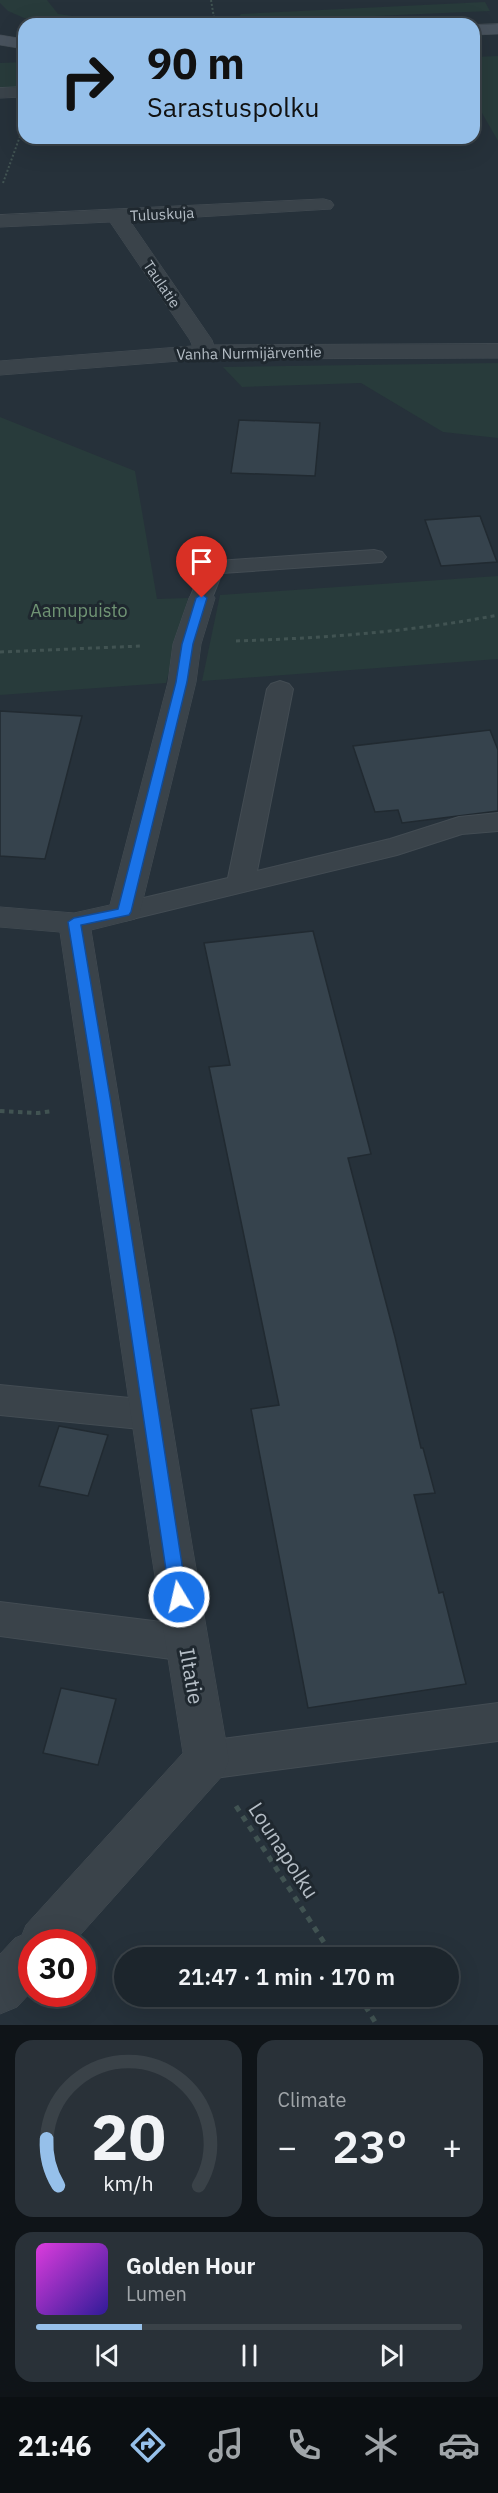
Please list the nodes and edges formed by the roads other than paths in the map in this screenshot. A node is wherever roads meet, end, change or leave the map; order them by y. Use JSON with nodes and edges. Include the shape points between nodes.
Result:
{"nodes":[{"id":1,"x":498,"y":29,"type":"edge"},
{"id":2,"x":480,"y":30,"type":"edge"},
{"id":3,"x":0,"y":39,"type":"edge"},
{"id":4,"x":18,"y":43,"type":"edge"},
{"id":5,"x":498,"y":43,"type":"edge"},
{"id":6,"x":480,"y":44,"type":"edge"},
{"id":7,"x":18,"y":92,"type":"edge"},
{"id":8,"x":0,"y":93,"type":"edge"},
{"id":9,"x":324,"y":205,"type":"dead end"},
{"id":10,"x":117,"y":217,"type":"junction"},
{"id":11,"x":0,"y":221,"type":"edge"},
{"id":12,"x":498,"y":351,"type":"edge"},
{"id":13,"x":204,"y":352,"type":"junction"},
{"id":14,"x":0,"y":368,"type":"edge"},
{"id":15,"x":374,"y":557,"type":"dead end"},
{"id":16,"x":202,"y":598,"type":"joint"},
{"id":17,"x":280,"y":689,"type":"dead end"},
{"id":18,"x":498,"y":822,"type":"edge"},
{"id":19,"x":241,"y":884,"type":"junction"},
{"id":20,"x":124,"y":912,"type":"junction"},
{"id":21,"x":0,"y":917,"type":"edge"},
{"id":22,"x":74,"y":922,"type":"junction"},
{"id":23,"x":0,"y":1400,"type":"edge"},
{"id":24,"x":150,"y":1415,"type":"junction"},
{"id":25,"x":0,"y":1618,"type":"edge"},
{"id":26,"x":186,"y":1643,"type":"junction"},
{"id":27,"x":498,"y":1722,"type":"edge"},
{"id":28,"x":207,"y":1760,"type":"junction"},
{"id":29,"x":55,"y":1929,"type":"edge"},
{"id":30,"x":18,"y":1970,"type":"edge"},
{"id":31,"x":0,"y":1990,"type":"edge"}],
"edges":[{"from":1,"to":2,"type":"main road"},
{"from":3,"to":4,"type":"main road"},
{"from":5,"to":6,"type":"main road"},
{"from":7,"to":8,"type":"street"},
{"from":9,"to":10,"type":"street","name":"Tuluskuja"},
{"from":10,"to":11,"type":"street","name":"Tuluskuja"},
{"from":10,"to":13,"type":"street","name":"Taulatie","via":[[201,340]]},
{"from":12,"to":13,"type":"street","name":"Vanha Nurmijärventie"},
{"from":13,"to":14,"type":"street","name":"Vanha Nurmijärventie"},
{"from":15,"to":16,"type":"lane","via":[[213,567]]},
{"from":16,"to":20,"type":"street","via":[[187,644],[182,682]]},
{"from":17,"to":19,"type":"lane"},
{"from":18,"to":19,"type":"lane","via":[[459,826],[397,846]]},
{"from":19,"to":20,"type":"lane"},
{"from":20,"to":22,"type":"street"},
{"from":21,"to":22,"type":"street"},
{"from":22,"to":24,"type":"street","name":"Iltatie"},
{"from":23,"to":24,"type":"lane"},
{"from":24,"to":26,"type":"street","name":"Iltatie"},
{"from":25,"to":26,"type":"lane"},
{"from":26,"to":28,"type":"street","name":"Iltatie"},
{"from":27,"to":28,"type":"lane"},
{"from":28,"to":29,"type":"street"},
{"from":30,"to":31,"type":"street"}]}
